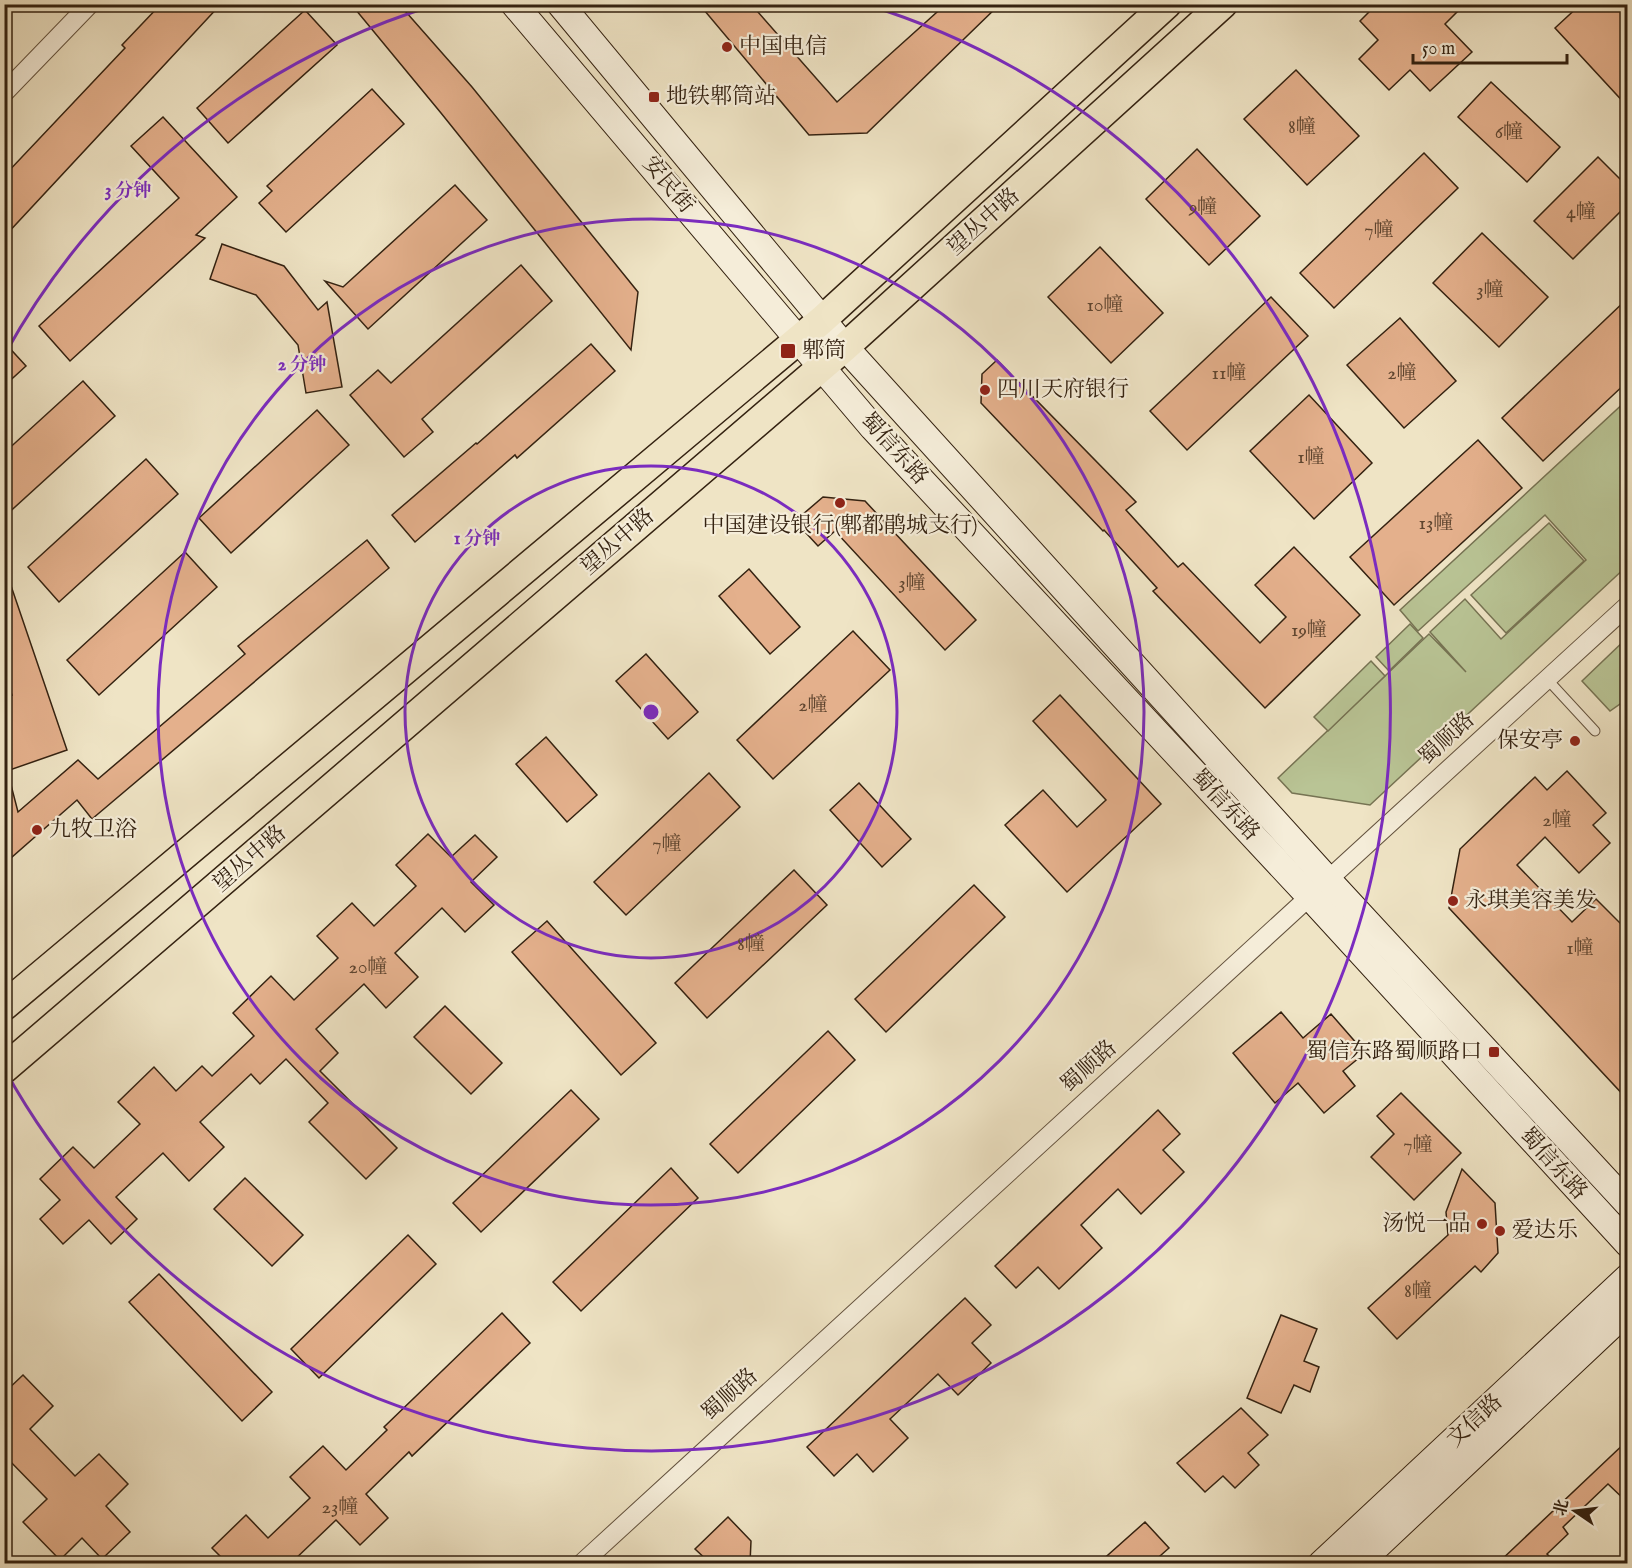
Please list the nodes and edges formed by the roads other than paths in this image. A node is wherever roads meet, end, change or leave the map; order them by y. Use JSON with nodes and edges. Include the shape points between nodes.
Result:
{"nodes":[{"id":1,"x":90,"y":4,"type":"edge"},
{"id":2,"x":514,"y":4,"type":"edge"},
{"id":3,"x":560,"y":4,"type":"edge"},
{"id":4,"x":1167,"y":4,"type":"edge"},
{"id":5,"x":1223,"y":4,"type":"edge"},
{"id":6,"x":4,"y":93,"type":"edge"},
{"id":7,"x":822,"y":320,"type":"junction"},
{"id":8,"x":799,"y":340,"type":"junction"},
{"id":9,"x":845,"y":347,"type":"junction"},
{"id":10,"x":821,"y":367,"type":"junction"},
{"id":11,"x":1628,"y":605,"type":"edge"},
{"id":12,"x":1547,"y":679,"type":"junction"},
{"id":13,"x":1595,"y":731,"type":"dead end"},
{"id":14,"x":1320,"y":889,"type":"junction"},
{"id":15,"x":4,"y":1006,"type":"edge"},
{"id":16,"x":4,"y":1070,"type":"edge"},
{"id":17,"x":1628,"y":1204,"type":"edge"},
{"id":18,"x":1628,"y":1244,"type":"edge"},
{"id":19,"x":1628,"y":1277,"type":"edge"},
{"id":20,"x":1628,"y":1310,"type":"edge"},
{"id":21,"x":581,"y":1563,"type":"edge"},
{"id":22,"x":1322,"y":1563,"type":"edge"},
{"id":23,"x":1358,"y":1563,"type":"edge"}],
"edges":[{"from":1,"to":6,"type":"street"},
{"from":2,"to":8,"type":"main road","name":"安民街"},
{"from":3,"to":7,"type":"main road","name":"安民街"},
{"from":4,"to":7,"type":"main road","name":"望丛中路"},
{"from":5,"to":9,"type":"main road","name":"望丛中路"},
{"from":7,"to":8,"type":"main road","name":"望丛中路"},
{"from":7,"to":9,"type":"main road","name":"安民街"},
{"from":8,"to":10,"type":"main road","name":"安民街"},
{"from":8,"to":15,"type":"main road","name":"望丛中路"},
{"from":9,"to":10,"type":"main road","name":"望丛中路"},
{"from":9,"to":14,"type":"main road","name":"蜀信东路"},
{"from":10,"to":14,"type":"main road","name":"蜀信东路","via":[[873,428]]},
{"from":10,"to":16,"type":"main road","name":"望丛中路"},
{"from":11,"to":12,"type":"street","name":"蜀顺路"},
{"from":12,"to":13,"type":"lane"},
{"from":12,"to":14,"type":"street","name":"蜀顺路"},
{"from":14,"to":17,"type":"main road","name":"蜀信东路"},
{"from":14,"to":18,"type":"main road","name":"蜀信东路"},
{"from":14,"to":21,"type":"street","name":"蜀顺路"},
{"from":19,"to":22,"type":"main road","name":"文信路"},
{"from":20,"to":23,"type":"main road"}]}
